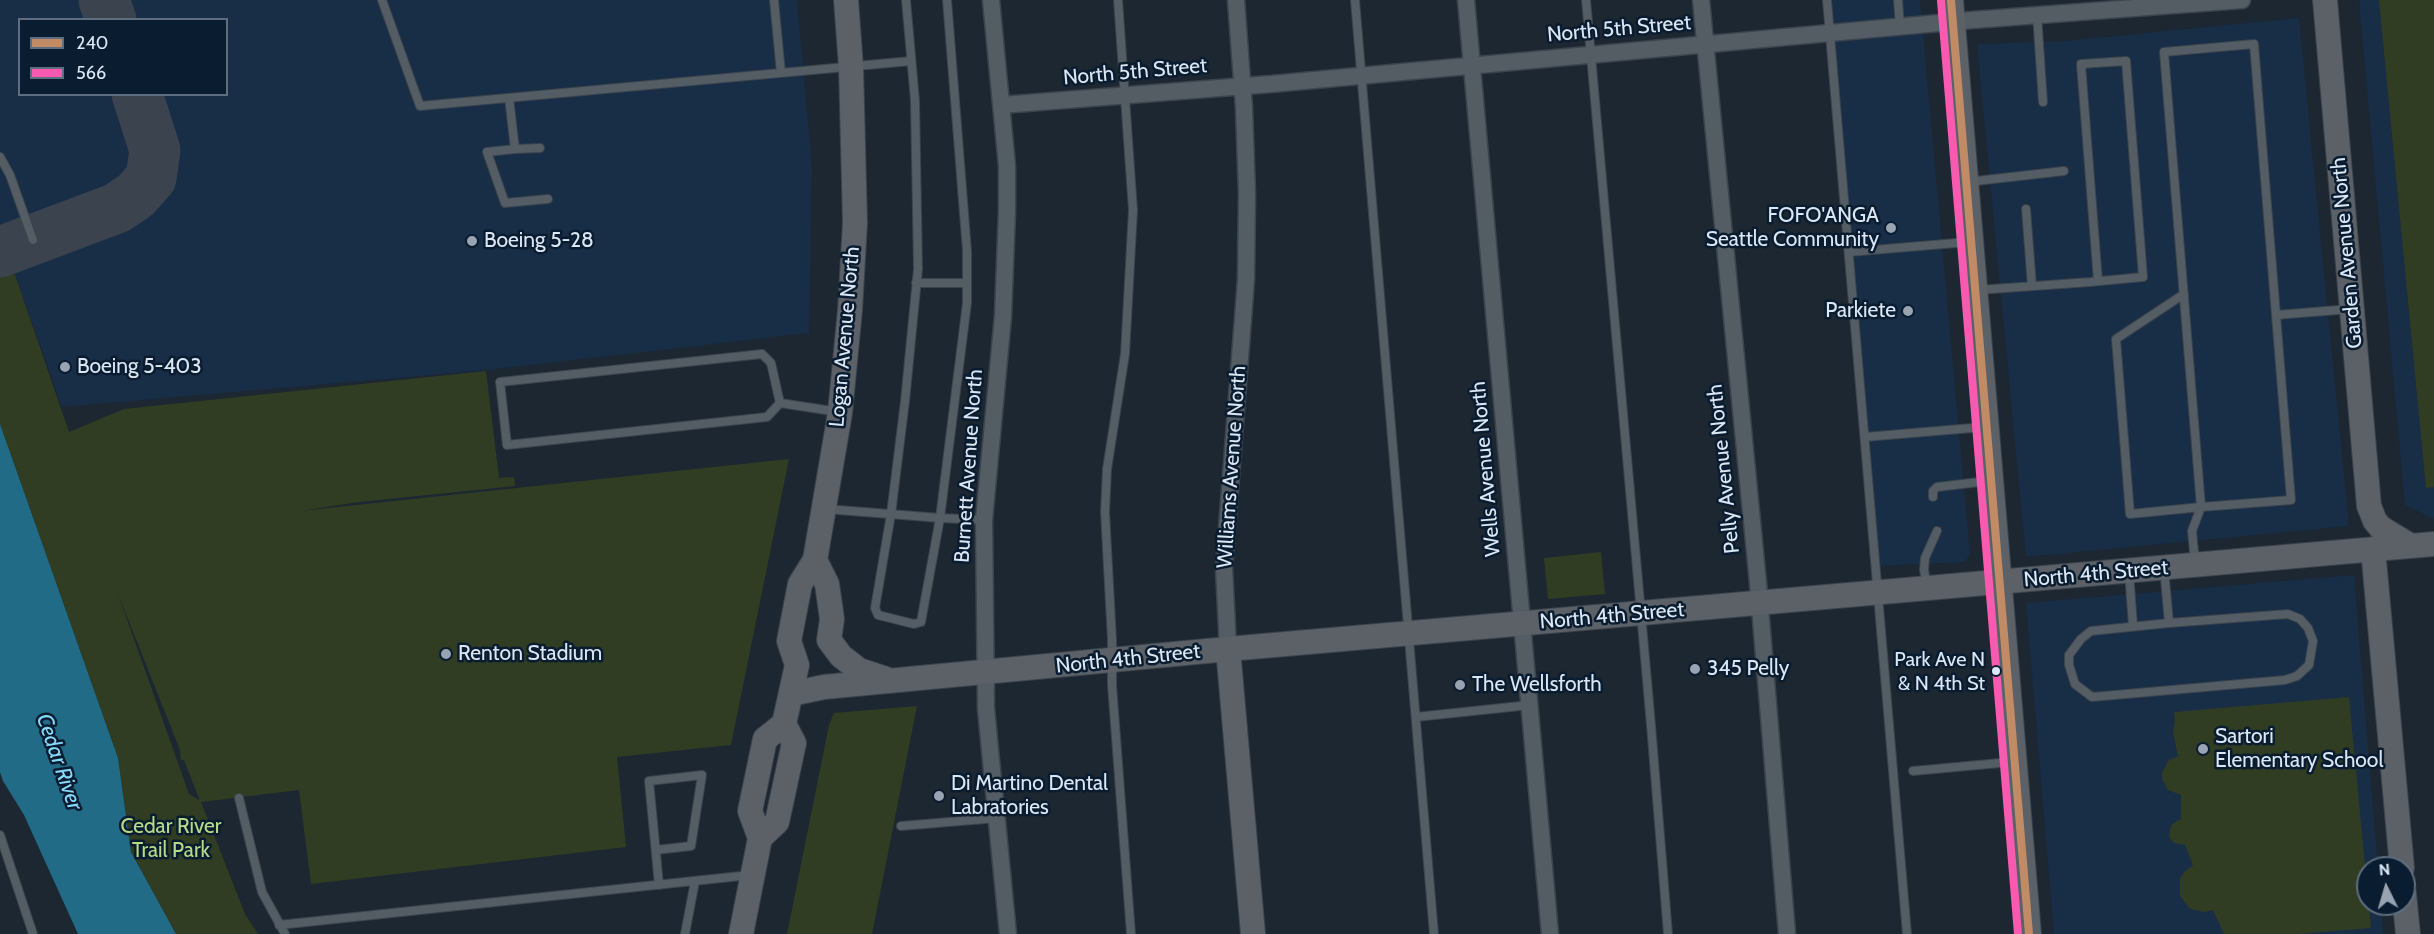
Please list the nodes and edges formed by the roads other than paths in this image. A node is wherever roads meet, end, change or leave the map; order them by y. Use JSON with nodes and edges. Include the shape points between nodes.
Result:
{"nodes":[{"id":1,"x":382,"y":0,"type":"edge"},
{"id":2,"x":774,"y":0,"type":"edge"},
{"id":3,"x":846,"y":0,"type":"edge"},
{"id":4,"x":906,"y":0,"type":"edge"},
{"id":5,"x":947,"y":0,"type":"edge"},
{"id":6,"x":991,"y":0,"type":"edge"},
{"id":7,"x":1118,"y":0,"type":"edge"},
{"id":8,"x":1236,"y":0,"type":"edge"},
{"id":9,"x":1355,"y":0,"type":"edge"},
{"id":10,"x":1466,"y":0,"type":"edge"},
{"id":11,"x":1586,"y":0,"type":"edge"},
{"id":12,"x":1701,"y":0,"type":"edge"},
{"id":13,"x":1827,"y":0,"type":"edge"},
{"id":14,"x":1898,"y":0,"type":"edge"},
{"id":15,"x":2242,"y":0,"type":"edge"},
{"id":16,"x":2325,"y":0,"type":"edge"},
{"id":17,"x":1952,"y":11,"type":"edge"},
{"id":18,"x":2037,"y":15,"type":"junction"},
{"id":19,"x":1900,"y":27,"type":"junction"},
{"id":20,"x":1830,"y":33,"type":"junction"},
{"id":21,"x":1704,"y":44,"type":"junction"},
{"id":22,"x":1591,"y":55,"type":"junction"},
{"id":23,"x":911,"y":61,"type":"junction"},
{"id":24,"x":1471,"y":65,"type":"junction"},
{"id":25,"x":851,"y":67,"type":"junction"},
{"id":26,"x":781,"y":73,"type":"junction"},
{"id":27,"x":1361,"y":75,"type":"junction"},
{"id":28,"x":1242,"y":86,"type":"junction"},
{"id":29,"x":1126,"y":95,"type":"junction"},
{"id":30,"x":509,"y":98,"type":"junction"},
{"id":31,"x":2043,"y":102,"type":"dead end"},
{"id":32,"x":1001,"y":105,"type":"junction"},
{"id":33,"x":540,"y":148,"type":"dead end"},
{"id":34,"x":515,"y":149,"type":"junction"},
{"id":35,"x":0,"y":157,"type":"edge"},
{"id":36,"x":2064,"y":171,"type":"dead end"},
{"id":37,"x":1966,"y":182,"type":"junction"},
{"id":38,"x":548,"y":199,"type":"dead end"},
{"id":39,"x":2026,"y":209,"type":"dead end"},
{"id":40,"x":33,"y":240,"type":"dead end"},
{"id":41,"x":1971,"y":242,"type":"junction"},
{"id":42,"x":1849,"y":252,"type":"junction"},
{"id":43,"x":2098,"y":281,"type":"junction"},
{"id":44,"x":916,"y":283,"type":"junction"},
{"id":45,"x":967,"y":283,"type":"junction"},
{"id":46,"x":2032,"y":286,"type":"junction"},
{"id":47,"x":1976,"y":290,"type":"junction"},
{"id":48,"x":2184,"y":294,"type":"junction"},
{"id":49,"x":2352,"y":309,"type":"junction"},
{"id":50,"x":2276,"y":315,"type":"junction"},
{"id":51,"x":780,"y":403,"type":"junction"},
{"id":52,"x":840,"y":412,"type":"junction"},
{"id":53,"x":1987,"y":427,"type":"junction"},
{"id":54,"x":1865,"y":437,"type":"junction"},
{"id":55,"x":1992,"y":480,"type":"junction"},
{"id":56,"x":1933,"y":497,"type":"dead end"},
{"id":57,"x":2369,"y":506,"type":"junction"},
{"id":58,"x":2201,"y":507,"type":"junction"},
{"id":59,"x":822,"y":509,"type":"junction"},
{"id":60,"x":891,"y":513,"type":"junction"},
{"id":61,"x":940,"y":518,"type":"junction"},
{"id":62,"x":984,"y":520,"type":"junction"},
{"id":63,"x":1937,"y":531,"type":"dead end"},
{"id":64,"x":2422,"y":545,"type":"edge"},
{"id":65,"x":2373,"y":549,"type":"junction"},
{"id":66,"x":2334,"y":553,"type":"junction"},
{"id":67,"x":815,"y":560,"type":"junction"},
{"id":68,"x":2195,"y":565,"type":"junction"},
{"id":69,"x":2164,"y":568,"type":"junction"},
{"id":70,"x":2128,"y":571,"type":"junction"},
{"id":71,"x":2000,"y":582,"type":"junction"},
{"id":72,"x":827,"y":584,"type":"junction"},
{"id":73,"x":1927,"y":588,"type":"junction"},
{"id":74,"x":1879,"y":593,"type":"junction"},
{"id":75,"x":1760,"y":603,"type":"junction"},
{"id":76,"x":1641,"y":614,"type":"junction"},
{"id":77,"x":2169,"y":622,"type":"junction"},
{"id":78,"x":1522,"y":624,"type":"junction"},
{"id":79,"x":2133,"y":626,"type":"junction"},
{"id":80,"x":1409,"y":634,"type":"junction"},
{"id":81,"x":1228,"y":649,"type":"junction"},
{"id":82,"x":1111,"y":661,"type":"junction"},
{"id":83,"x":797,"y":665,"type":"junction"},
{"id":84,"x":986,"y":673,"type":"junction"},
{"id":85,"x":894,"y":681,"type":"junction"},
{"id":86,"x":791,"y":694,"type":"junction"},
{"id":87,"x":1530,"y":705,"type":"junction"},
{"id":88,"x":1416,"y":717,"type":"junction"},
{"id":89,"x":2015,"y":762,"type":"junction"},
{"id":90,"x":1913,"y":771,"type":"dead end"},
{"id":91,"x":239,"y":798,"type":"dead end"},
{"id":92,"x":997,"y":818,"type":"junction"},
{"id":93,"x":901,"y":826,"type":"dead end"},
{"id":94,"x":0,"y":835,"type":"edge"},
{"id":95,"x":656,"y":850,"type":"junction"},
{"id":96,"x":2401,"y":856,"type":"edge"},
{"id":97,"x":752,"y":875,"type":"junction"},
{"id":98,"x":695,"y":881,"type":"junction"},
{"id":99,"x":659,"y":885,"type":"junction"},
{"id":100,"x":2406,"y":916,"type":"edge"},
{"id":101,"x":279,"y":925,"type":"junction"},
{"id":102,"x":33,"y":934,"type":"edge"},
{"id":103,"x":285,"y":934,"type":"edge"},
{"id":104,"x":685,"y":934,"type":"edge"},
{"id":105,"x":741,"y":934,"type":"edge"},
{"id":106,"x":1008,"y":934,"type":"edge"},
{"id":107,"x":1131,"y":934,"type":"edge"},
{"id":108,"x":1253,"y":934,"type":"edge"},
{"id":109,"x":1434,"y":934,"type":"edge"},
{"id":110,"x":1550,"y":934,"type":"edge"},
{"id":111,"x":1668,"y":934,"type":"edge"},
{"id":112,"x":1788,"y":934,"type":"edge"},
{"id":113,"x":1906,"y":934,"type":"edge"},
{"id":114,"x":2029,"y":934,"type":"edge"},
{"id":115,"x":2408,"y":934,"type":"edge"}],
"edges":[{"from":1,"to":30,"type":"lane","via":[[420,106]]},
{"from":2,"to":26,"type":"lane"},
{"from":3,"to":25,"type":"main road","name":"Logan Avenue North"},
{"from":4,"to":23,"type":"lane"},
{"from":5,"to":45,"type":"lane"},
{"from":6,"to":32,"type":"street","name":"Burnett Avenue North"},
{"from":7,"to":29,"type":"lane"},
{"from":8,"to":28,"type":"street","name":"Williams Avenue North"},
{"from":9,"to":27,"type":"lane"},
{"from":10,"to":24,"type":"street","name":"Wells Avenue North"},
{"from":11,"to":22,"type":"lane"},
{"from":12,"to":21,"type":"street","name":"Pelly Avenue North"},
{"from":13,"to":20,"type":"lane"},
{"from":14,"to":19,"type":"lane"},
{"from":15,"to":18,"type":"street","name":"North 5th Street"},
{"from":16,"to":49,"type":"main road","name":"Garden Avenue North"},
{"from":17,"to":18,"type":"street","name":"North 5th Street"},
{"from":17,"to":19,"type":"street","name":"North 5th Street"},
{"from":17,"to":37,"type":"main road"},
{"from":18,"to":31,"type":"lane"},
{"from":19,"to":20,"type":"street","name":"North 5th Street"},
{"from":20,"to":21,"type":"street","name":"North 5th Street"},
{"from":20,"to":42,"type":"lane"},
{"from":21,"to":22,"type":"street","name":"North 5th Street"},
{"from":21,"to":75,"type":"street","name":"Pelly Avenue North"},
{"from":22,"to":24,"type":"street","name":"North 5th Street"},
{"from":22,"to":76,"type":"lane"},
{"from":23,"to":25,"type":"lane"},
{"from":23,"to":44,"type":"lane","via":[[915,101]]},
{"from":24,"to":27,"type":"street","name":"North 5th Street"},
{"from":24,"to":78,"type":"street","name":"Wells Avenue North"},
{"from":25,"to":26,"type":"lane"},
{"from":25,"to":52,"type":"main road","name":"Logan Avenue North","via":[[855,223]]},
{"from":26,"to":30,"type":"lane"},
{"from":27,"to":28,"type":"street","name":"North 5th Street"},
{"from":27,"to":80,"type":"lane"},
{"from":28,"to":29,"type":"street","name":"North 5th Street"},
{"from":28,"to":81,"type":"street","name":"Williams Avenue North","via":[[1246,279],[1224,568]]},
{"from":29,"to":32,"type":"street","name":"North 5th Street"},
{"from":29,"to":82,"type":"lane","via":[[1133,210],[1125,354],[1107,469]]},
{"from":30,"to":34,"type":"lane"},
{"from":32,"to":62,"type":"street","name":"Burnett Avenue North","via":[[1007,166],[1003,316]]},
{"from":33,"to":34,"type":"lane"},
{"from":34,"to":38,"type":"lane","via":[[488,152],[505,203]]},
{"from":35,"to":40,"type":"lane"},
{"from":36,"to":37,"type":"lane"},
{"from":37,"to":41,"type":"main road"},
{"from":39,"to":46,"type":"lane"},
{"from":41,"to":42,"type":"lane"},
{"from":41,"to":47,"type":"main road"},
{"from":42,"to":54,"type":"lane"},
{"from":43,"to":43,"type":"lane","via":[[2143,277],[2126,61],[2081,64]]},
{"from":43,"to":46,"type":"lane"},
{"from":44,"to":45,"type":"lane"},
{"from":44,"to":60,"type":"lane"},
{"from":45,"to":61,"type":"lane"},
{"from":46,"to":47,"type":"lane"},
{"from":47,"to":53,"type":"main road"},
{"from":48,"to":50,"type":"lane","via":[[2164,52],[2254,44]]},
{"from":48,"to":58,"type":"lane"},
{"from":48,"to":58,"type":"lane","via":[[2115,339],[2130,514]]},
{"from":49,"to":50,"type":"lane"},
{"from":49,"to":57,"type":"main road","name":"Garden Avenue North"},
{"from":50,"to":58,"type":"lane","via":[[2291,500]]},
{"from":51,"to":51,"type":"lane","via":[[771,363],[762,354],[500,382],[507,445],[767,417]]},
{"from":51,"to":52,"type":"lane"},
{"from":52,"to":59,"type":"main road","name":"Logan Avenue North"},
{"from":53,"to":54,"type":"lane"},
{"from":53,"to":55,"type":"main road"},
{"from":54,"to":74,"type":"lane"},
{"from":55,"to":56,"type":"lane","via":[[1937,487]]},
{"from":55,"to":71,"type":"main road"},
{"from":57,"to":64,"type":"main road","name":"Garden Avenue North","via":[[2381,528]]},
{"from":57,"to":66,"type":"main road","name":"Garden Avenue North","via":[[2360,530]]},
{"from":58,"to":68,"type":"lane","via":[[2192,531]]},
{"from":59,"to":60,"type":"lane"},
{"from":59,"to":67,"type":"main road","name":"Logan Avenue North"},
{"from":60,"to":61,"type":"lane"},
{"from":60,"to":61,"type":"lane","via":[[875,608],[878,615],[914,624],[921,622]]},
{"from":61,"to":62,"type":"lane"},
{"from":62,"to":84,"type":"street","name":"Burnett Avenue North"},
{"from":63,"to":73,"type":"lane","via":[[1925,558]]},
{"from":64,"to":65,"type":"main road","name":"North 4th Street"},
{"from":65,"to":66,"type":"main road","name":"North 4th Street"},
{"from":65,"to":96,"type":"main road"},
{"from":66,"to":68,"type":"main road","name":"North 4th Street"},
{"from":67,"to":72,"type":"main road"},
{"from":67,"to":83,"type":"main road","name":"Logan Avenue North","via":[[800,584],[791,629],[789,641]]},
{"from":68,"to":69,"type":"main road","name":"North 4th Street"},
{"from":69,"to":70,"type":"main road","name":"North 4th Street"},
{"from":69,"to":77,"type":"lane"},
{"from":70,"to":71,"type":"main road","name":"North 4th Street"},
{"from":70,"to":79,"type":"lane"},
{"from":71,"to":73,"type":"main road","name":"North 4th Street"},
{"from":71,"to":89,"type":"main road"},
{"from":72,"to":83,"type":"main road","name":"Logan Avenue North","via":[[815,645]]},
{"from":72,"to":85,"type":"main road","via":[[832,618],[829,640],[859,670]]},
{"from":73,"to":74,"type":"main road","name":"North 4th Street"},
{"from":74,"to":75,"type":"main road","name":"North 4th Street"},
{"from":74,"to":113,"type":"lane"},
{"from":75,"to":76,"type":"main road","name":"North 4th Street"},
{"from":75,"to":112,"type":"street","name":"Pelly Avenue North"},
{"from":76,"to":78,"type":"main road","name":"North 4th Street"},
{"from":76,"to":111,"type":"lane"},
{"from":77,"to":79,"type":"lane"},
{"from":77,"to":79,"type":"lane","via":[[2288,614],[2308,628],[2313,641],[2309,664],[2297,676],[2285,680],[2092,697],[2084,693],[2075,684],[2068,665],[2073,648],[2091,631]]},
{"from":78,"to":80,"type":"main road","name":"North 4th Street"},
{"from":78,"to":87,"type":"street","name":"Wells Avenue North"},
{"from":80,"to":81,"type":"main road","name":"North 4th Street"},
{"from":80,"to":88,"type":"lane"},
{"from":81,"to":82,"type":"main road","name":"North 4th Street"},
{"from":81,"to":108,"type":"main road","name":"Williams Avenue North"},
{"from":82,"to":84,"type":"main road","name":"North 4th Street"},
{"from":82,"to":107,"type":"lane"},
{"from":83,"to":86,"type":"main road","name":"Logan Avenue North"},
{"from":84,"to":85,"type":"main road","name":"North 4th Street"},
{"from":84,"to":92,"type":"street","name":"Burnett Avenue North"},
{"from":85,"to":86,"type":"main road","name":"North 4th Street"},
{"from":86,"to":97,"type":"main road","name":"Logan Avenue North","via":[[784,724],[765,738],[750,811],[760,838]]},
{"from":87,"to":88,"type":"lane"},
{"from":87,"to":110,"type":"street","name":"Wells Avenue North"},
{"from":88,"to":109,"type":"lane"},
{"from":89,"to":90,"type":"lane"},
{"from":89,"to":114,"type":"main road"},
{"from":91,"to":101,"type":"lane","via":[[262,892]]},
{"from":92,"to":93,"type":"lane"},
{"from":92,"to":106,"type":"street","name":"Burnett Avenue North"},
{"from":94,"to":102,"type":"lane"},
{"from":95,"to":95,"type":"lane","via":[[649,781],[702,775],[691,846]]},
{"from":95,"to":99,"type":"lane"},
{"from":97,"to":98,"type":"lane"},
{"from":97,"to":105,"type":"main road","name":"Logan Avenue North"},
{"from":98,"to":99,"type":"lane"},
{"from":98,"to":104,"type":"lane"},
{"from":99,"to":101,"type":"lane"},
{"from":100,"to":115,"type":"main road"},
{"from":101,"to":103,"type":"lane"}]}
